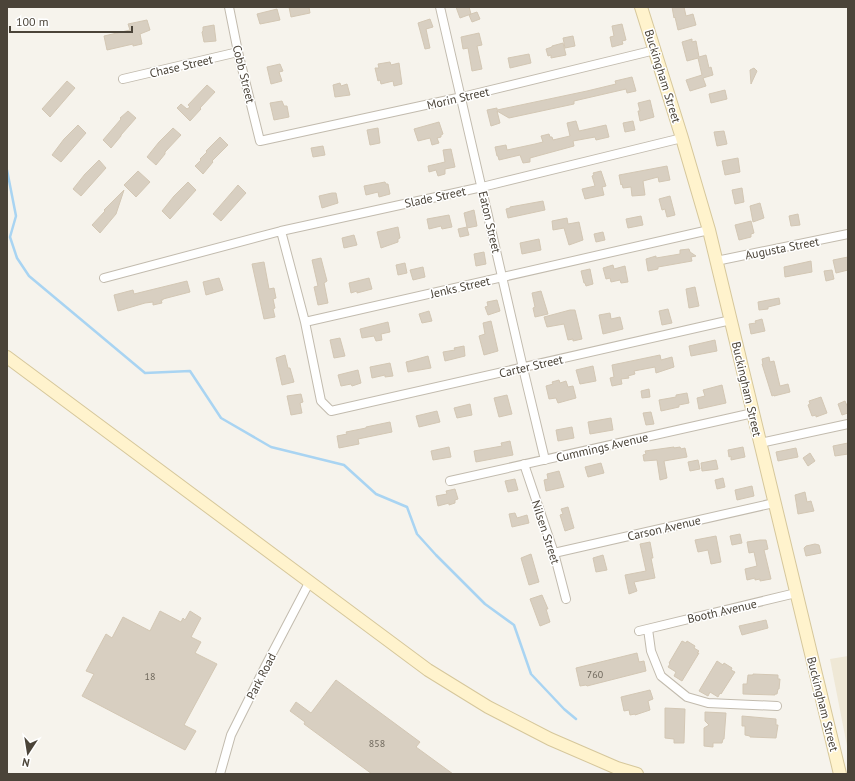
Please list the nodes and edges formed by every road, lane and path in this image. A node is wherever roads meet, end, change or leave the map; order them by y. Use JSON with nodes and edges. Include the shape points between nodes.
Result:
{"nodes":[{"id":1,"x":229,"y":7,"type":"edge"},
{"id":2,"x":440,"y":7,"type":"edge"},
{"id":3,"x":641,"y":7,"type":"edge"},
{"id":4,"x":656,"y":50,"type":"junction"},
{"id":5,"x":238,"y":52,"type":"junction"},
{"id":6,"x":123,"y":79,"type":"dead end"},
{"id":7,"x":462,"y":97,"type":"junction"},
{"id":8,"x":682,"y":138,"type":"junction"},
{"id":9,"x":260,"y":141,"type":"joint"},
{"id":10,"x":482,"y":187,"type":"junction"},
{"id":11,"x":709,"y":230,"type":"junction"},
{"id":12,"x":281,"y":231,"type":"junction"},
{"id":13,"x":848,"y":234,"type":"edge"},
{"id":14,"x":716,"y":261,"type":"junction"},
{"id":15,"x":503,"y":277,"type":"junction"},
{"id":16,"x":104,"y":278,"type":"dead end"},
{"id":17,"x":731,"y":320,"type":"junction"},
{"id":18,"x":305,"y":322,"type":"junction"},
{"id":19,"x":7,"y":357,"type":"edge"},
{"id":20,"x":523,"y":368,"type":"junction"},
{"id":21,"x":753,"y":413,"type":"junction"},
{"id":22,"x":848,"y":424,"type":"edge"},
{"id":23,"x":760,"y":442,"type":"junction"},
{"id":24,"x":545,"y":460,"type":"junction"},
{"id":25,"x":524,"y":464,"type":"junction"},
{"id":26,"x":450,"y":481,"type":"dead end"},
{"id":27,"x":774,"y":503,"type":"junction"},
{"id":28,"x":554,"y":553,"type":"junction"},
{"id":29,"x":310,"y":581,"type":"junction"},
{"id":30,"x":796,"y":593,"type":"junction"},
{"id":31,"x":566,"y":599,"type":"dead end"},
{"id":32,"x":648,"y":629,"type":"junction"},
{"id":33,"x":639,"y":631,"type":"dead end"},
{"id":34,"x":777,"y":706,"type":"dead end"},
{"id":35,"x":220,"y":774,"type":"edge"},
{"id":36,"x":637,"y":774,"type":"edge"},
{"id":37,"x":840,"y":774,"type":"edge"}],
"edges":[{"from":1,"to":5,"type":"street","name":"Cobb Street"},
{"from":2,"to":7,"type":"street","name":"Eaton Street"},
{"from":3,"to":4,"type":"main road","name":"Buckingham Street"},
{"from":4,"to":7,"type":"street","name":"Morin Street"},
{"from":4,"to":8,"type":"main road","name":"Buckingham Street"},
{"from":5,"to":6,"type":"street","name":"Chase Street"},
{"from":5,"to":9,"type":"street","name":"Cobb Street"},
{"from":7,"to":9,"type":"street","name":"Morin Street"},
{"from":7,"to":10,"type":"street","name":"Eaton Street"},
{"from":8,"to":10,"type":"street","name":"Slade Street"},
{"from":8,"to":11,"type":"main road","name":"Buckingham Street"},
{"from":10,"to":12,"type":"street","name":"Slade Street"},
{"from":10,"to":15,"type":"street","name":"Eaton Street"},
{"from":11,"to":14,"type":"main road","name":"Buckingham Street"},
{"from":11,"to":15,"type":"street","name":"Jenks Street"},
{"from":12,"to":16,"type":"street","name":"Slade Street"},
{"from":12,"to":18,"type":"street"},
{"from":13,"to":14,"type":"street","name":"Augusta Street"},
{"from":14,"to":17,"type":"main road","name":"Buckingham Street"},
{"from":15,"to":18,"type":"street","name":"Jenks Street"},
{"from":15,"to":20,"type":"street","name":"Eaton Street"},
{"from":17,"to":20,"type":"street","name":"Carter Street"},
{"from":17,"to":21,"type":"main road","name":"Buckingham Street"},
{"from":18,"to":20,"type":"street","name":"Carter Street","via":[[321,401],[331,411]]},
{"from":19,"to":29,"type":"main road"},
{"from":20,"to":24,"type":"street","name":"Eaton Street"},
{"from":21,"to":23,"type":"main road","name":"Buckingham Street"},
{"from":21,"to":24,"type":"street","name":"Cummings Avenue"},
{"from":22,"to":23,"type":"street"},
{"from":23,"to":27,"type":"main road","name":"Buckingham Street"},
{"from":24,"to":25,"type":"street","name":"Cummings Avenue"},
{"from":25,"to":26,"type":"street","name":"Cummings Avenue"},
{"from":25,"to":28,"type":"street","name":"Nilsen Street"},
{"from":27,"to":28,"type":"street","name":"Carson Avenue"},
{"from":27,"to":30,"type":"main road","name":"Buckingham Street"},
{"from":28,"to":31,"type":"street","name":"Nilsen Street"},
{"from":29,"to":35,"type":"street","name":"Park Road","via":[[231,735]]},
{"from":29,"to":36,"type":"main road","via":[[428,670],[488,707],[550,739]]},
{"from":30,"to":32,"type":"street","name":"Booth Avenue"},
{"from":30,"to":37,"type":"main road","name":"Buckingham Street"},
{"from":32,"to":33,"type":"street","name":"Booth Avenue"},
{"from":32,"to":34,"type":"street","via":[[651,651],[661,676],[687,697],[708,703]]}]}
